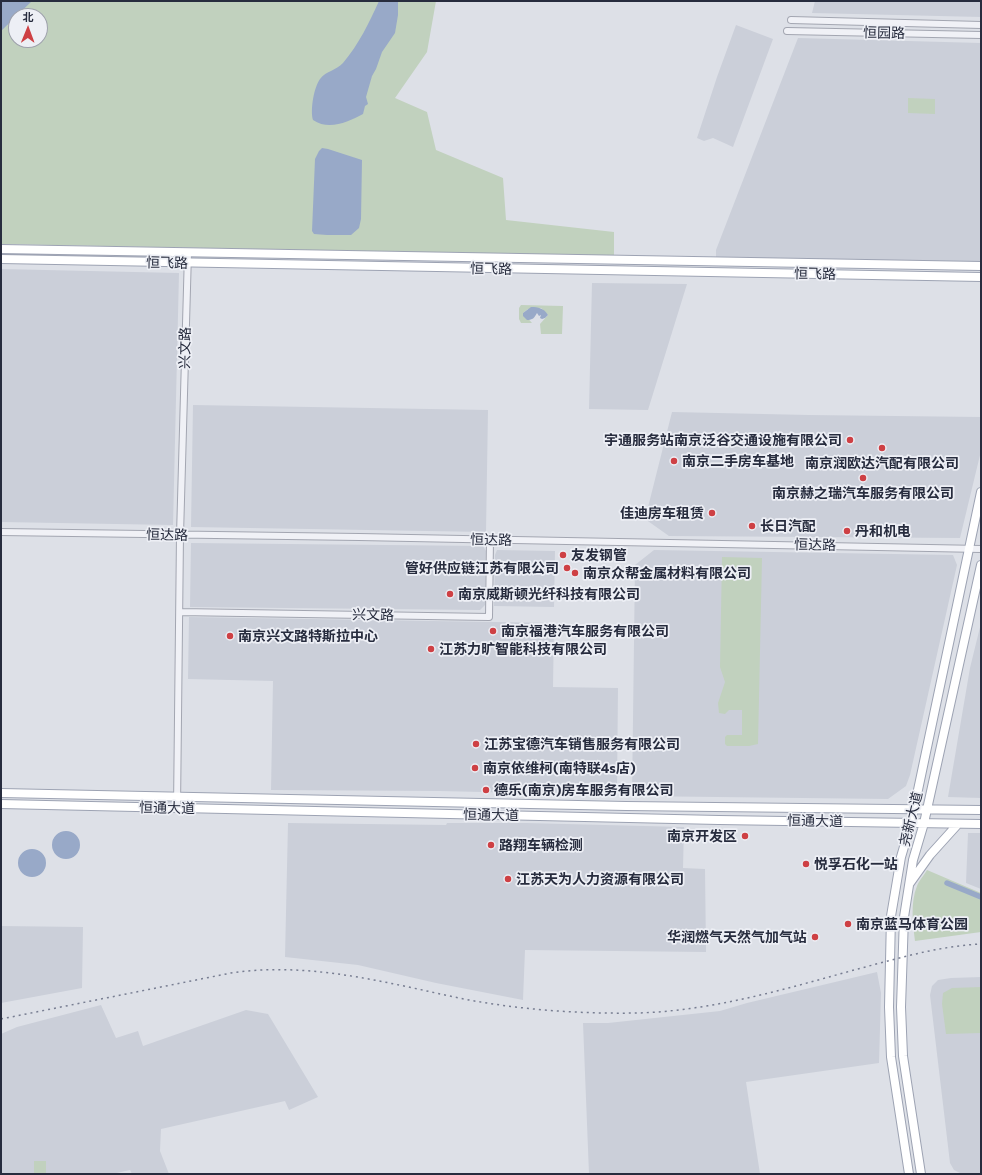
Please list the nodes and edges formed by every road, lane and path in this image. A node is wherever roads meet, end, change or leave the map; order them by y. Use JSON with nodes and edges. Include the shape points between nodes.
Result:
{"nodes":[{"id":1,"x":791,"y":20,"type":"dead end"},
{"id":2,"x":946,"y":24,"type":"junction"},
{"id":3,"x":981,"y":25,"type":"edge"},
{"id":4,"x":787,"y":31,"type":"dead end"},
{"id":5,"x":947,"y":35,"type":"junction"},
{"id":6,"x":981,"y":35,"type":"edge"},
{"id":7,"x":1,"y":249,"type":"edge"},
{"id":8,"x":188,"y":253,"type":"junction"},
{"id":9,"x":1,"y":259,"type":"edge"},
{"id":10,"x":187,"y":263,"type":"junction"},
{"id":11,"x":981,"y":266,"type":"edge"},
{"id":12,"x":981,"y":277,"type":"edge"},
{"id":13,"x":981,"y":492,"type":"edge"},
{"id":14,"x":1,"y":532,"type":"edge"},
{"id":15,"x":180,"y":535,"type":"junction"},
{"id":16,"x":490,"y":540,"type":"junction"},
{"id":17,"x":969,"y":548,"type":"junction"},
{"id":18,"x":981,"y":549,"type":"edge"},
{"id":19,"x":981,"y":565,"type":"edge"},
{"id":20,"x":180,"y":612,"type":"junction"},
{"id":21,"x":1,"y":793,"type":"edge"},
{"id":22,"x":178,"y":797,"type":"junction"},
{"id":23,"x":1,"y":804,"type":"edge"},
{"id":24,"x":177,"y":808,"type":"junction"},
{"id":25,"x":914,"y":809,"type":"junction"},
{"id":26,"x":927,"y":809,"type":"junction"},
{"id":27,"x":981,"y":810,"type":"edge"},
{"id":28,"x":911,"y":823,"type":"junction"},
{"id":29,"x":924,"y":823,"type":"junction"},
{"id":30,"x":958,"y":824,"type":"junction"},
{"id":31,"x":981,"y":824,"type":"edge"},
{"id":32,"x":908,"y":887,"type":"junction"},
{"id":33,"x":909,"y":1174,"type":"edge"},
{"id":34,"x":921,"y":1174,"type":"edge"}],
"edges":[{"from":1,"to":2,"type":"street","name":"恒园路"},
{"from":2,"to":3,"type":"street","name":"恒园路"},
{"from":2,"to":5,"type":"street"},
{"from":4,"to":5,"type":"street","name":"恒园路"},
{"from":5,"to":6,"type":"street","name":"恒园路"},
{"from":7,"to":8,"type":"main road","name":"恒飞路"},
{"from":8,"to":10,"type":"street","name":"兴文路"},
{"from":8,"to":11,"type":"main road","name":"恒飞路"},
{"from":9,"to":10,"type":"main road","name":"恒飞路"},
{"from":10,"to":12,"type":"main road","name":"恒飞路"},
{"from":10,"to":15,"type":"street","name":"兴文路"},
{"from":13,"to":17,"type":"main road","name":"尧新大道"},
{"from":14,"to":15,"type":"street","name":"恒达路"},
{"from":15,"to":16,"type":"street","name":"恒达路"},
{"from":15,"to":20,"type":"street","name":"兴文路"},
{"from":16,"to":17,"type":"street","name":"恒达路"},
{"from":16,"to":20,"type":"street","name":"兴文路","via":[[489,617]]},
{"from":17,"to":18,"type":"street","name":"恒达路"},
{"from":17,"to":25,"type":"main road","name":"尧新大道"},
{"from":19,"to":26,"type":"main road","name":"尧新大道"},
{"from":20,"to":22,"type":"street","name":"兴文路"},
{"from":21,"to":22,"type":"main road","name":"恒通大道"},
{"from":22,"to":24,"type":"street","name":"兴文路"},
{"from":22,"to":25,"type":"main road","name":"恒通大道"},
{"from":23,"to":24,"type":"main road","name":"恒通大道"},
{"from":24,"to":28,"type":"main road","name":"恒通大道"},
{"from":25,"to":26,"type":"main road","name":"恒通大道"},
{"from":25,"to":28,"type":"main road","name":"尧新大道"},
{"from":26,"to":27,"type":"main road","name":"恒通大道"},
{"from":26,"to":29,"type":"main road","name":"尧新大道"},
{"from":28,"to":29,"type":"main road","name":"恒通大道"},
{"from":28,"to":33,"type":"main road","name":"尧新大道","via":[[900,864],[891,916],[889,1007],[891,1057]]},
{"from":29,"to":30,"type":"main road","name":"恒通大道"},
{"from":29,"to":32,"type":"main road","name":"尧新大道"},
{"from":30,"to":31,"type":"main road","name":"恒通大道"},
{"from":30,"to":32,"type":"main road","via":[[930,855]]},
{"from":32,"to":34,"type":"main road","name":"尧新大道","via":[[904,917],[902,1034]]}]}
